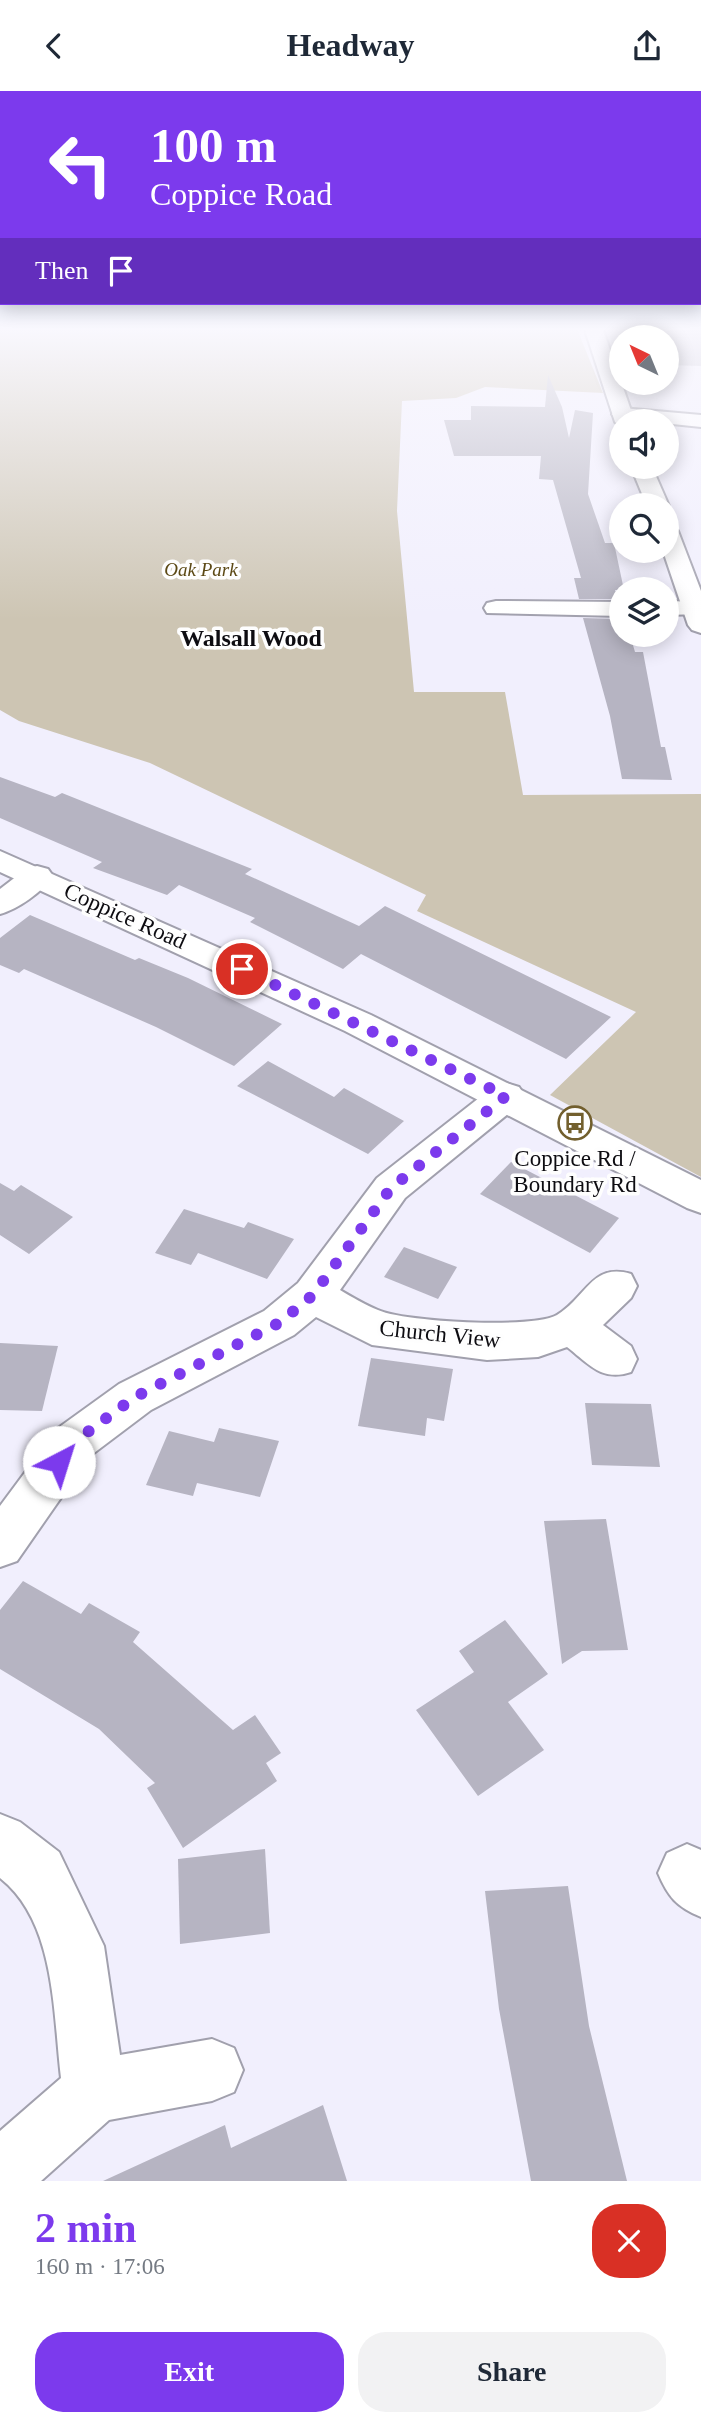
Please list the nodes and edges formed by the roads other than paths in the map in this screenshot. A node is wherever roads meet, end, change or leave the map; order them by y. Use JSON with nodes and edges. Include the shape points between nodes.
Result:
{"nodes":[{"id":1,"x":679,"y":563,"type":"edge"},
{"id":2,"x":496,"y":608,"type":"dead end"},
{"id":3,"x":609,"y":609,"type":"edge"},
{"id":4,"x":679,"y":611,"type":"edge"},
{"id":5,"x":698,"y":616,"type":"edge"},
{"id":6,"x":0,"y":860,"type":"edge"},
{"id":7,"x":37,"y":876,"type":"junction"},
{"id":8,"x":0,"y":904,"type":"edge"},
{"id":9,"x":506,"y":1096,"type":"junction"},
{"id":10,"x":701,"y":1198,"type":"edge"},
{"id":11,"x":615,"y":1286,"type":"dead end"},
{"id":12,"x":313,"y":1295,"type":"junction"},
{"id":13,"x":573,"y":1327,"type":"junction"},
{"id":14,"x":615,"y":1359,"type":"dead end"},
{"id":15,"x":0,"y":1545,"type":"edge"},
{"id":16,"x":0,"y":1842,"type":"edge"},
{"id":17,"x":212,"y":2070,"type":"dead end"},
{"id":18,"x":94,"y":2091,"type":"junction"},
{"id":19,"x":8,"y":2167,"type":"dead end"}],
"edges":[{"from":1,"to":5,"type":"main road"},
{"from":2,"to":3,"type":"main road"},
{"from":4,"to":5,"type":"main road"},
{"from":6,"to":7,"type":"main road","name":"Coppice Road"},
{"from":7,"to":8,"type":"main road"},
{"from":7,"to":9,"type":"main road","name":"Coppice Road"},
{"from":9,"to":10,"type":"main road","name":"Coppice Road"},
{"from":9,"to":12,"type":"main road","via":[[391,1188]]},
{"from":11,"to":13,"type":"main road","name":"Church View"},
{"from":12,"to":13,"type":"main road","name":"Church View","via":[[372,1328],[384,1330],[487,1342],[538,1339]]},
{"from":12,"to":15,"type":"main road","via":[[279,1323],[135,1397],[74,1442]]},
{"from":13,"to":14,"type":"main road"},
{"from":16,"to":18,"type":"main road","via":[[39,1872],[74,1946]]},
{"from":17,"to":18,"type":"main road"},
{"from":18,"to":19,"type":"main road"}]}
